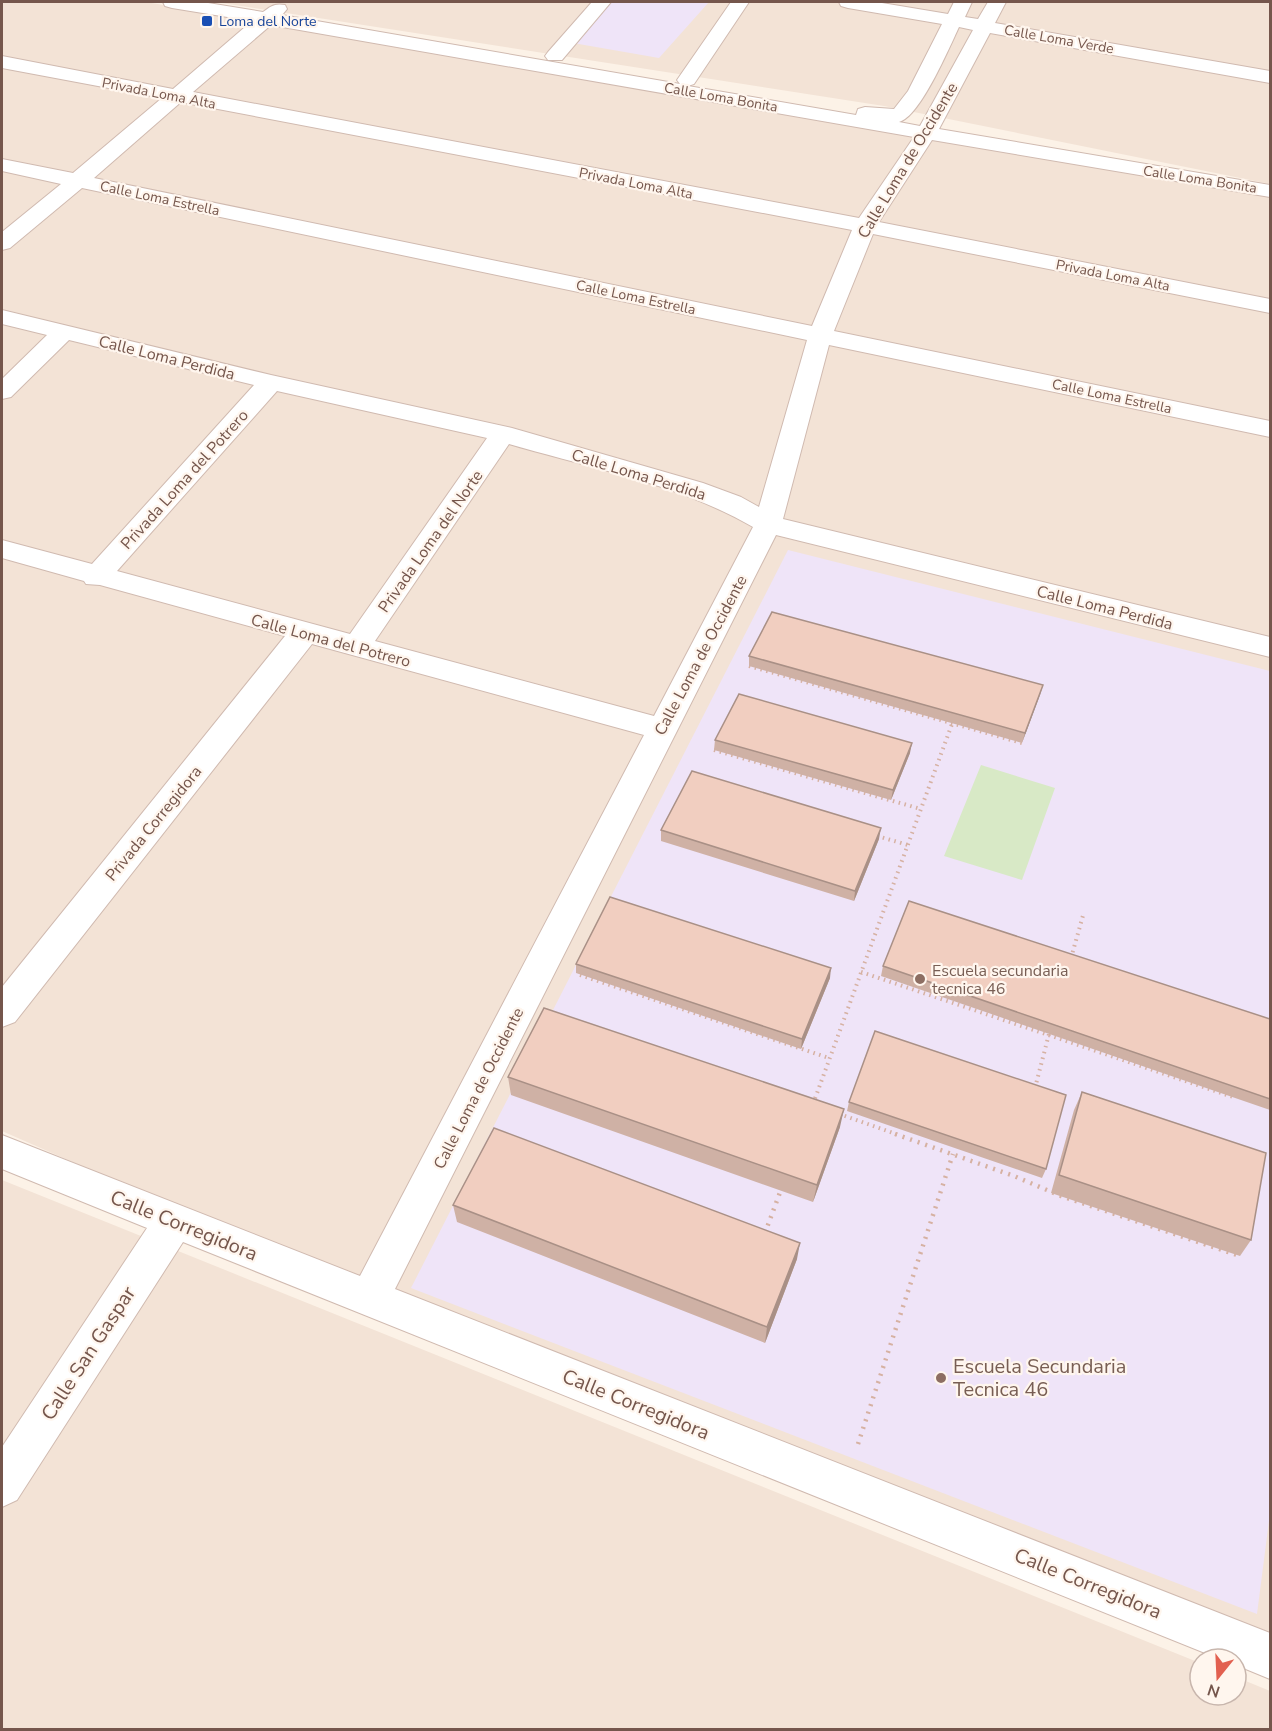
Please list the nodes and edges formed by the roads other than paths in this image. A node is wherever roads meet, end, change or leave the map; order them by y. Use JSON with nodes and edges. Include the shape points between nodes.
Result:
{"nodes":[{"id":1,"x":172,"y":2,"type":"edge"},
{"id":2,"x":602,"y":2,"type":"edge"},
{"id":3,"x":740,"y":2,"type":"edge"},
{"id":4,"x":848,"y":2,"type":"edge"},
{"id":5,"x":963,"y":2,"type":"edge"},
{"id":6,"x":284,"y":3,"type":"edge"},
{"id":7,"x":991,"y":13,"type":"edge"},
{"id":8,"x":267,"y":18,"type":"junction"},
{"id":9,"x":952,"y":20,"type":"junction"},
{"id":10,"x":555,"y":56,"type":"junction"},
{"id":11,"x":2,"y":62,"type":"edge"},
{"id":12,"x":1270,"y":77,"type":"edge"},
{"id":13,"x":687,"y":80,"type":"junction"},
{"id":14,"x":177,"y":97,"type":"junction"},
{"id":15,"x":926,"y":134,"type":"junction"},
{"id":16,"x":2,"y":165,"type":"edge"},
{"id":17,"x":77,"y":181,"type":"junction"},
{"id":18,"x":1270,"y":191,"type":"edge"},
{"id":19,"x":865,"y":226,"type":"junction"},
{"id":20,"x":2,"y":243,"type":"edge"},
{"id":21,"x":1270,"y":306,"type":"edge"},
{"id":22,"x":2,"y":317,"type":"edge"},
{"id":23,"x":64,"y":332,"type":"junction"},
{"id":24,"x":820,"y":335,"type":"junction"},
{"id":25,"x":271,"y":382,"type":"junction"},
{"id":26,"x":2,"y":392,"type":"edge"},
{"id":27,"x":1270,"y":429,"type":"edge"},
{"id":28,"x":503,"y":434,"type":"junction"},
{"id":29,"x":768,"y":524,"type":"junction"},
{"id":30,"x":2,"y":549,"type":"edge"},
{"id":31,"x":96,"y":577,"type":"junction"},
{"id":32,"x":304,"y":633,"type":"junction"},
{"id":33,"x":356,"y":647,"type":"junction"},
{"id":34,"x":1270,"y":647,"type":"edge"},
{"id":35,"x":661,"y":729,"type":"junction"},
{"id":36,"x":2,"y":1012,"type":"edge"},
{"id":37,"x":2,"y":1152,"type":"edge"},
{"id":38,"x":174,"y":1221,"type":"junction"},
{"id":39,"x":370,"y":1298,"type":"junction"},
{"id":40,"x":2,"y":1485,"type":"edge"},
{"id":41,"x":1270,"y":1656,"type":"edge"}],
"edges":[{"from":1,"to":8,"type":"street","name":"Calle Loma Bonita"},
{"from":2,"to":10,"type":"street"},
{"from":3,"to":13,"type":"street"},
{"from":4,"to":9,"type":"street","name":"Calle Loma Verde"},
{"from":5,"to":9,"type":"street"},
{"from":6,"to":8,"type":"street"},
{"from":6,"to":10,"type":"street"},
{"from":7,"to":9,"type":"street","name":"Calle Loma Verde"},
{"from":7,"to":12,"type":"street","name":"Calle Loma Verde"},
{"from":7,"to":15,"type":"street","name":"Calle Loma de Occidente"},
{"from":8,"to":14,"type":"street"},
{"from":8,"to":15,"type":"street","name":"Calle Loma Bonita"},
{"from":9,"to":13,"type":"street","via":[[917,92],[899,116]]},
{"from":10,"to":13,"type":"street"},
{"from":11,"to":14,"type":"street","name":"Privada Loma Alta"},
{"from":14,"to":17,"type":"street"},
{"from":14,"to":19,"type":"street","name":"Privada Loma Alta"},
{"from":15,"to":18,"type":"street","name":"Calle Loma Bonita"},
{"from":15,"to":19,"type":"street","name":"Calle Loma de Occidente"},
{"from":16,"to":17,"type":"street","name":"Calle Loma Estrella"},
{"from":17,"to":20,"type":"street"},
{"from":17,"to":24,"type":"street","name":"Calle Loma Estrella"},
{"from":19,"to":21,"type":"street","name":"Privada Loma Alta"},
{"from":19,"to":24,"type":"street","name":"Calle Loma de Occidente"},
{"from":22,"to":23,"type":"street","name":"Calle Loma Perdida"},
{"from":23,"to":25,"type":"street","name":"Calle Loma Perdida"},
{"from":23,"to":26,"type":"street"},
{"from":24,"to":27,"type":"street","name":"Calle Loma Estrella"},
{"from":24,"to":29,"type":"street","name":"Calle Loma de Occidente"},
{"from":25,"to":28,"type":"street","name":"Calle Loma Perdida"},
{"from":25,"to":31,"type":"street","name":"Privada Loma del Potrero"},
{"from":28,"to":29,"type":"street","name":"Calle Loma Perdida","via":[[694,489],[731,502]]},
{"from":28,"to":33,"type":"street","name":"Privada Loma del Norte"},
{"from":29,"to":34,"type":"street","name":"Calle Loma Perdida"},
{"from":29,"to":35,"type":"street","name":"Calle Loma de Occidente"},
{"from":30,"to":31,"type":"street","name":"Calle Loma del Potrero"},
{"from":31,"to":32,"type":"street","name":"Calle Loma del Potrero"},
{"from":32,"to":33,"type":"street","name":"Calle Loma del Potrero"},
{"from":32,"to":36,"type":"street","name":"Privada Corregidora"},
{"from":33,"to":35,"type":"street","name":"Calle Loma del Potrero"},
{"from":35,"to":39,"type":"street","name":"Calle Loma de Occidente"},
{"from":37,"to":38,"type":"street","name":"Calle Corregidora"},
{"from":38,"to":39,"type":"street","name":"Calle Corregidora"},
{"from":38,"to":40,"type":"street","name":"Calle San Gaspar"},
{"from":39,"to":41,"type":"street","name":"Calle Corregidora"}]}
